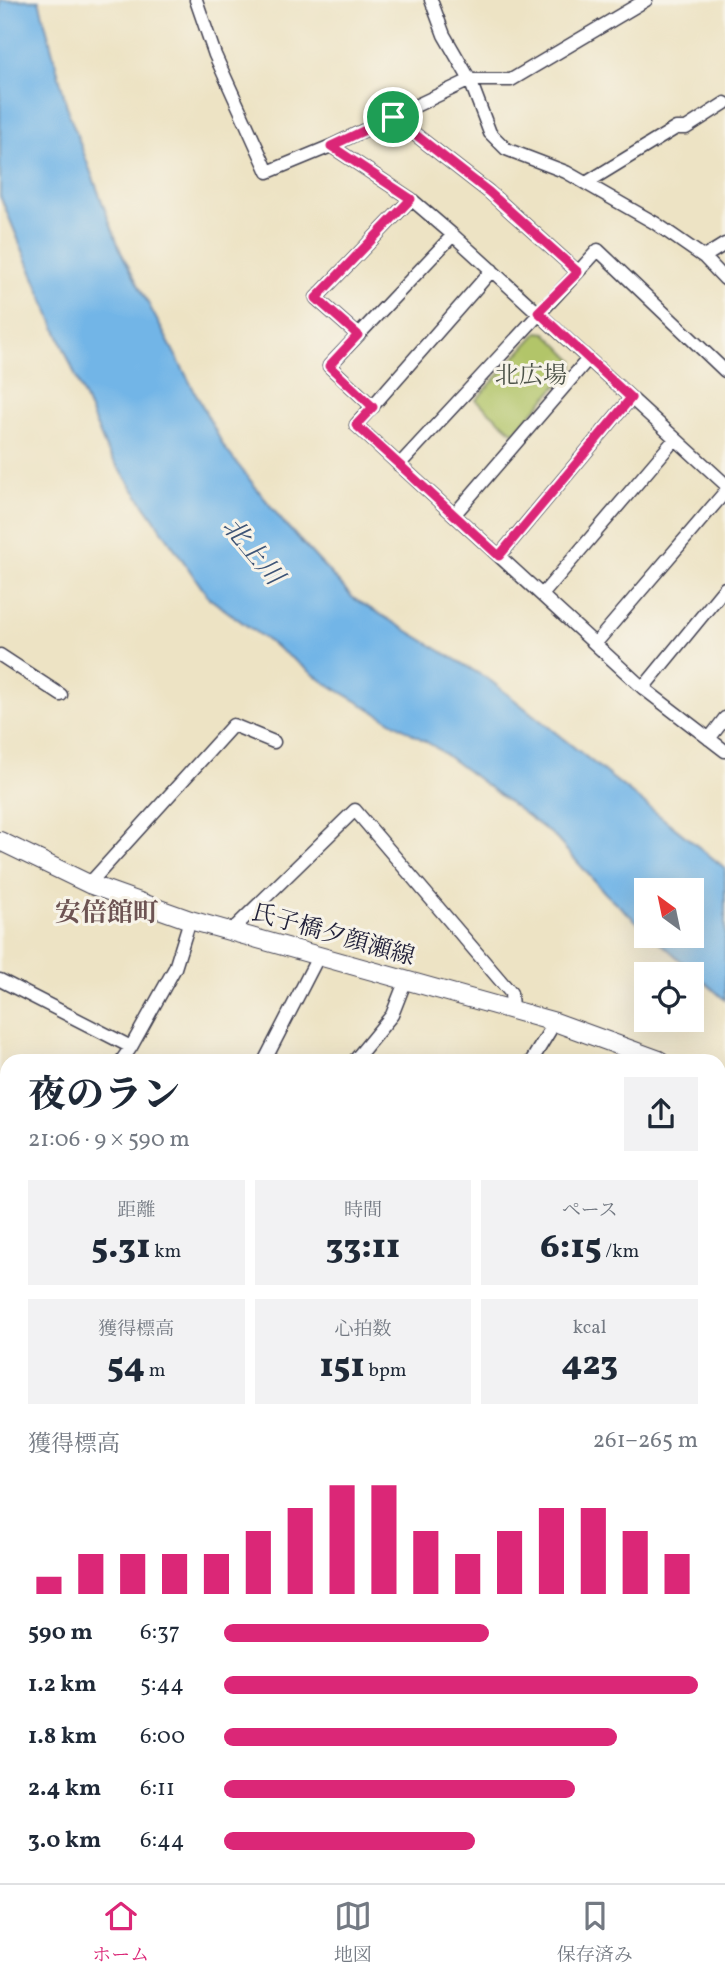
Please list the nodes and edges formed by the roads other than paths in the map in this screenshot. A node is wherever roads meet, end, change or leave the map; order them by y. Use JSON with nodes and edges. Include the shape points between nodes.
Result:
{"nodes":[{"id":1,"x":195,"y":0,"type":"edge"},
{"id":2,"x":431,"y":0,"type":"edge"},
{"id":3,"x":646,"y":0,"type":"edge"},
{"id":4,"x":470,"y":80,"type":"junction"},
{"id":5,"x":725,"y":103,"type":"edge"},
{"id":6,"x":393,"y":117,"type":"junction"},
{"id":7,"x":331,"y":146,"type":"junction"},
{"id":8,"x":586,"y":183,"type":"junction"},
{"id":9,"x":411,"y":199,"type":"junction"},
{"id":10,"x":453,"y":235,"type":"junction"},
{"id":11,"x":725,"y":244,"type":"edge"},
{"id":12,"x":704,"y":257,"type":"junction"},
{"id":13,"x":492,"y":271,"type":"junction"},
{"id":14,"x":578,"y":272,"type":"junction"},
{"id":15,"x":725,"y":279,"type":"edge"},
{"id":16,"x":538,"y":312,"type":"junction"},
{"id":17,"x":358,"y":335,"type":"junction"},
{"id":18,"x":588,"y":359,"type":"junction"},
{"id":19,"x":725,"y":371,"type":"edge"},
{"id":20,"x":631,"y":398,"type":"junction"},
{"id":21,"x":373,"y":407,"type":"junction"},
{"id":22,"x":675,"y":439,"type":"junction"},
{"id":23,"x":400,"y":465,"type":"junction"},
{"id":24,"x":725,"y":484,"type":"edge"},
{"id":25,"x":725,"y":492,"type":"edge"},
{"id":26,"x":454,"y":515,"type":"junction"},
{"id":27,"x":499,"y":556,"type":"junction"},
{"id":28,"x":725,"y":588,"type":"edge"},
{"id":29,"x":542,"y":595,"type":"junction"},
{"id":30,"x":595,"y":644,"type":"junction"},
{"id":31,"x":0,"y":656,"type":"edge"},
{"id":32,"x":643,"y":688,"type":"junction"},
{"id":33,"x":61,"y":695,"type":"dead end"},
{"id":34,"x":725,"y":718,"type":"edge"},
{"id":35,"x":709,"y":739,"type":"junction"},
{"id":36,"x":274,"y":742,"type":"dead end"},
{"id":37,"x":725,"y":751,"type":"edge"},
{"id":38,"x":0,"y":841,"type":"edge"},
{"id":39,"x":89,"y":884,"type":"junction"},
{"id":40,"x":190,"y":920,"type":"junction"},
{"id":41,"x":230,"y":932,"type":"junction"},
{"id":42,"x":318,"y":957,"type":"junction"},
{"id":43,"x":0,"y":980,"type":"edge"},
{"id":44,"x":405,"y":982,"type":"junction"},
{"id":45,"x":512,"y":1010,"type":"junction"},
{"id":46,"x":555,"y":1022,"type":"junction"},
{"id":47,"x":131,"y":1047,"type":"junction"},
{"id":48,"x":126,"y":1054,"type":"edge"},
{"id":49,"x":268,"y":1054,"type":"edge"},
{"id":50,"x":360,"y":1054,"type":"edge"},
{"id":51,"x":536,"y":1054,"type":"edge"},
{"id":52,"x":639,"y":1054,"type":"edge"}],
"edges":[{"from":1,"to":7,"type":"street","via":[[268,172]]},
{"from":2,"to":4,"type":"street","via":[[444,35]]},
{"from":3,"to":4,"type":"street","via":[[511,80]]},
{"from":4,"to":6,"type":"street"},
{"from":4,"to":8,"type":"street","via":[[489,133],[506,149]]},
{"from":5,"to":8,"type":"street"},
{"from":6,"to":7,"type":"street"},
{"from":6,"to":14,"type":"street","via":[[489,192]]},
{"from":7,"to":9,"type":"street"},
{"from":8,"to":12,"type":"street"},
{"from":9,"to":10,"type":"street"},
{"from":9,"to":17,"type":"street","via":[[316,298]]},
{"from":10,"to":13,"type":"street"},
{"from":10,"to":17,"type":"street"},
{"from":11,"to":12,"type":"street"},
{"from":12,"to":15,"type":"street"},
{"from":13,"to":16,"type":"street"},
{"from":13,"to":21,"type":"street"},
{"from":14,"to":16,"type":"street"},
{"from":14,"to":19,"type":"street","via":[[598,250]]},
{"from":16,"to":18,"type":"street"},
{"from":16,"to":23,"type":"street"},
{"from":17,"to":21,"type":"street","via":[[329,366]]},
{"from":18,"to":20,"type":"street"},
{"from":18,"to":26,"type":"street"},
{"from":20,"to":22,"type":"street"},
{"from":20,"to":27,"type":"street"},
{"from":21,"to":23,"type":"street","via":[[356,425]]},
{"from":22,"to":24,"type":"street"},
{"from":22,"to":29,"type":"street"},
{"from":23,"to":26,"type":"street"},
{"from":25,"to":30,"type":"street"},
{"from":26,"to":27,"type":"street"},
{"from":27,"to":29,"type":"street"},
{"from":28,"to":32,"type":"street"},
{"from":29,"to":30,"type":"street"},
{"from":30,"to":32,"type":"street"},
{"from":31,"to":33,"type":"street"},
{"from":32,"to":35,"type":"street"},
{"from":34,"to":35,"type":"street"},
{"from":35,"to":37,"type":"street"},
{"from":36,"to":39,"type":"street","via":[[233,725]]},
{"from":38,"to":39,"type":"main road","name":"氏子橋夕顔瀬線"},
{"from":39,"to":40,"type":"main road","name":"氏子橋夕顔瀬線"},
{"from":40,"to":41,"type":"main road","name":"氏子橋夕顔瀬線"},
{"from":40,"to":47,"type":"street","via":[[175,968]]},
{"from":41,"to":42,"type":"main road","name":"氏子橋夕顔瀬線"},
{"from":41,"to":45,"type":"street","via":[[355,810],[511,993]]},
{"from":42,"to":44,"type":"main road","name":"氏子橋夕顔瀬線"},
{"from":42,"to":49,"type":"street"},
{"from":43,"to":47,"type":"street"},
{"from":44,"to":45,"type":"main road","name":"氏子橋夕顔瀬線"},
{"from":44,"to":50,"type":"street","via":[[392,1015]]},
{"from":45,"to":46,"type":"main road","name":"氏子橋夕顔瀬線"},
{"from":46,"to":51,"type":"street"},
{"from":46,"to":52,"type":"main road","name":"氏子橋夕顔瀬線"},
{"from":47,"to":48,"type":"street"}]}
